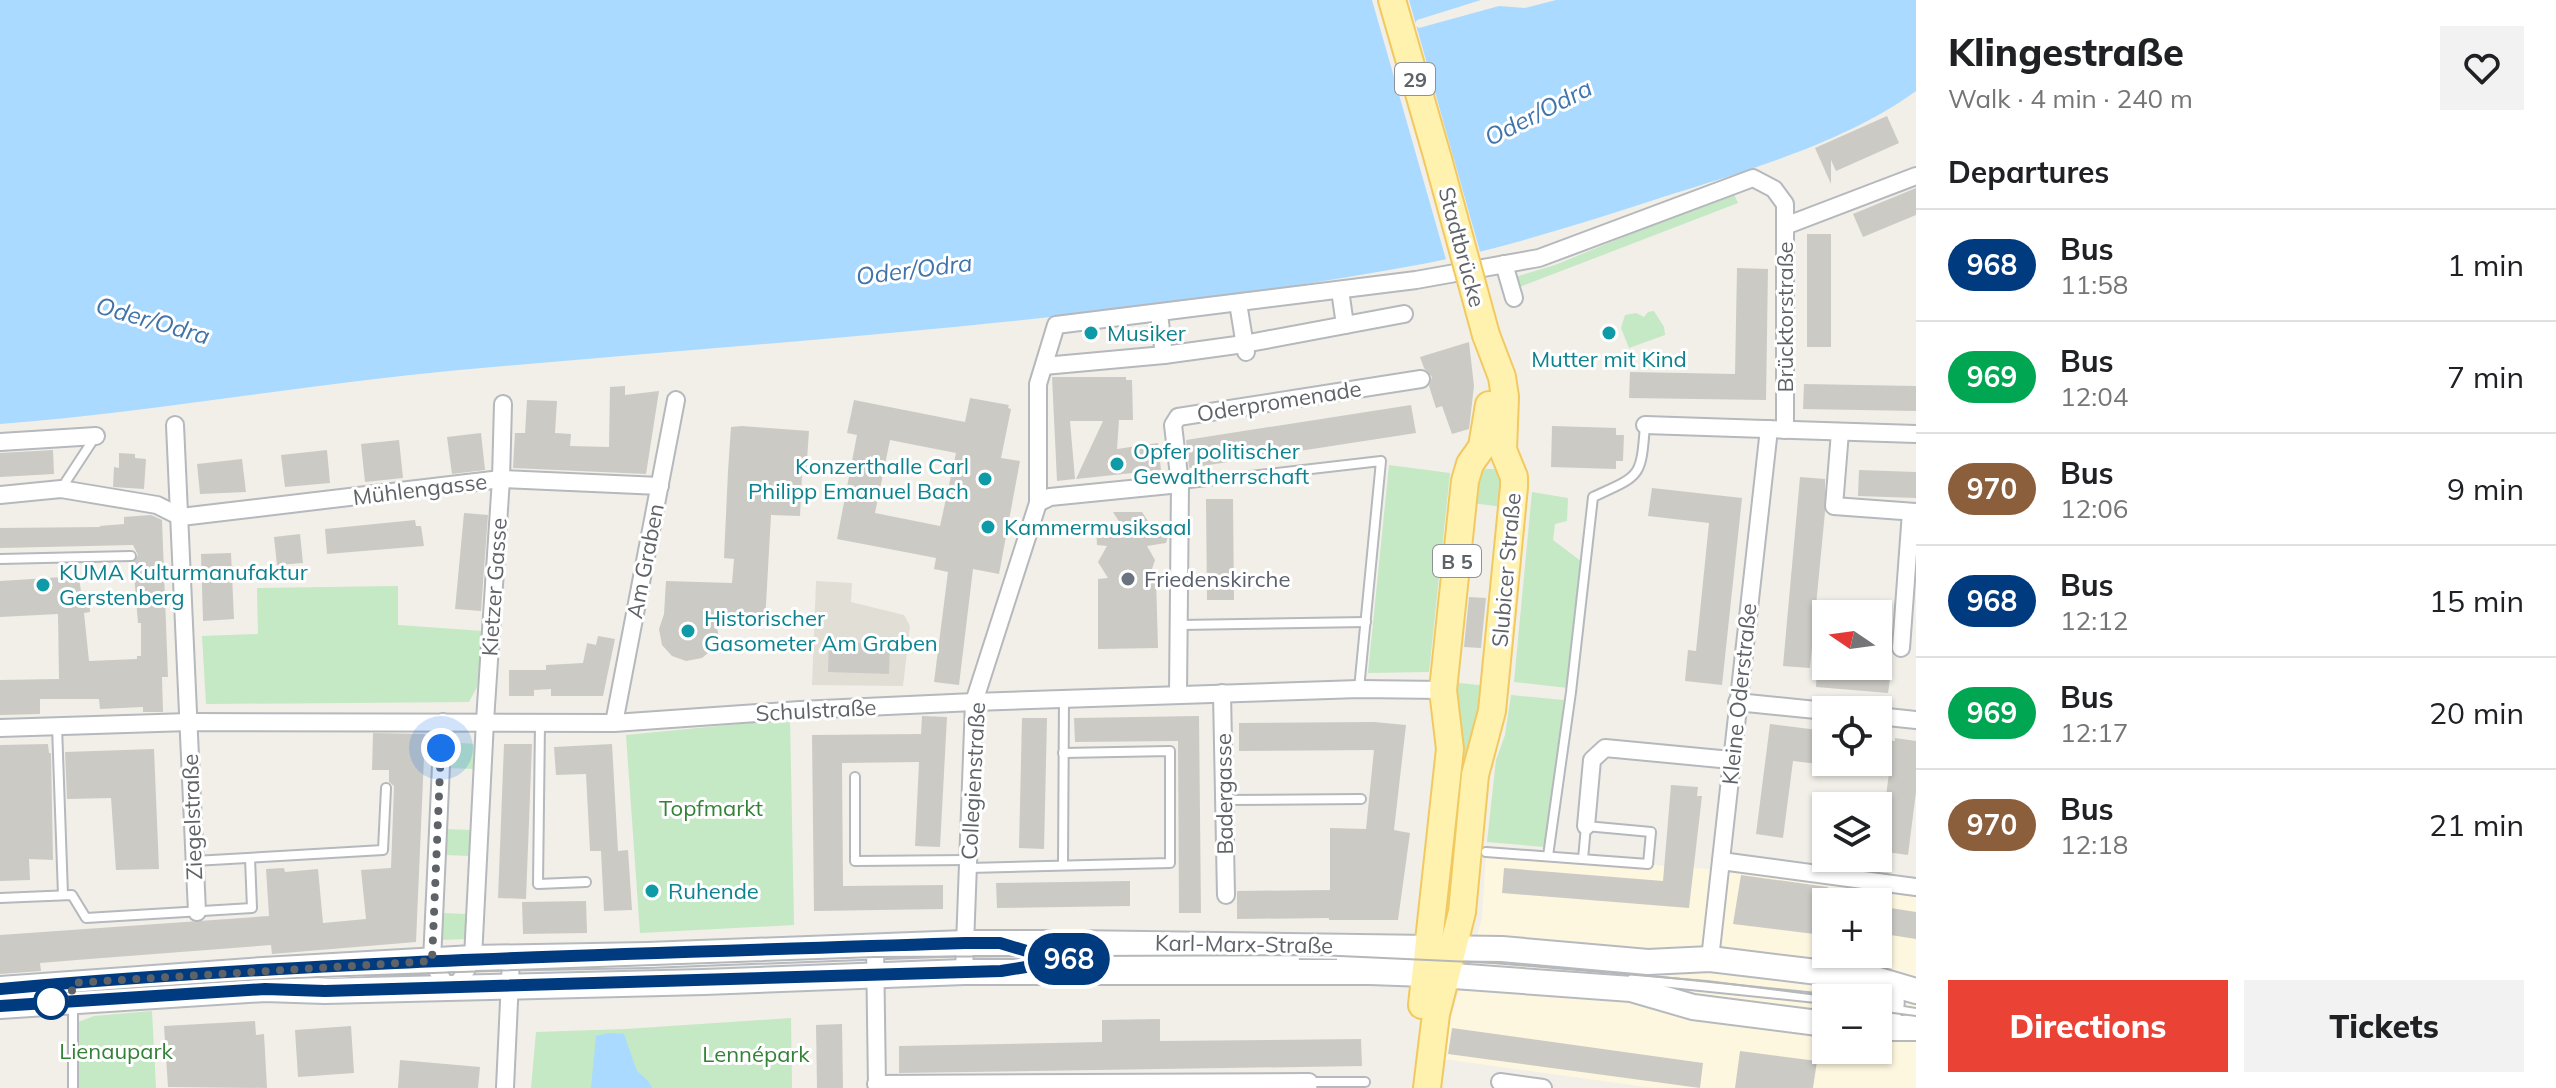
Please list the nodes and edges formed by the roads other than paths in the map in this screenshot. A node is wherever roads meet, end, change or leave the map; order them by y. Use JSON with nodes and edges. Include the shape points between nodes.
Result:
{"nodes":[{"id":1,"x":1392,"y":0,"type":"edge"},
{"id":2,"x":1438,"y":159,"type":"joint"},
{"id":3,"x":1916,"y":176,"type":"edge"},
{"id":4,"x":1785,"y":226,"type":"junction"},
{"id":5,"x":1504,"y":264,"type":"junction"},
{"id":6,"x":1340,"y":290,"type":"junction"},
{"id":7,"x":1514,"y":298,"type":"dead end"},
{"id":8,"x":1238,"y":303,"type":"junction"},
{"id":9,"x":1159,"y":314,"type":"junction"},
{"id":10,"x":1404,"y":314,"type":"dead end"},
{"id":11,"x":1345,"y":325,"type":"junction"},
{"id":12,"x":1486,"y":335,"type":"junction"},
{"id":13,"x":1251,"y":347,"type":"junction"},
{"id":14,"x":1164,"y":355,"type":"junction"},
{"id":15,"x":1044,"y":366,"type":"junction"},
{"id":16,"x":1421,"y":379,"type":"dead end"},
{"id":17,"x":676,"y":400,"type":"dead end"},
{"id":18,"x":503,"y":404,"type":"dead end"},
{"id":19,"x":175,"y":425,"type":"dead end"},
{"id":20,"x":1645,"y":425,"type":"joint"},
{"id":21,"x":1777,"y":430,"type":"junction"},
{"id":22,"x":1840,"y":432,"type":"junction"},
{"id":23,"x":1916,"y":434,"type":"edge"},
{"id":24,"x":96,"y":436,"type":"joint"},
{"id":25,"x":0,"y":442,"type":"edge"},
{"id":26,"x":1477,"y":456,"type":"junction"},
{"id":27,"x":1507,"y":460,"type":"junction"},
{"id":28,"x":501,"y":479,"type":"junction"},
{"id":29,"x":1180,"y":484,"type":"junction"},
{"id":30,"x":660,"y":486,"type":"junction"},
{"id":31,"x":61,"y":489,"type":"junction"},
{"id":32,"x":0,"y":495,"type":"edge"},
{"id":33,"x":1038,"y":503,"type":"junction"},
{"id":34,"x":1914,"y":512,"type":"edge"},
{"id":35,"x":181,"y":517,"type":"junction"},
{"id":36,"x":131,"y":556,"type":"dead end"},
{"id":37,"x":0,"y":559,"type":"edge"},
{"id":38,"x":1366,"y":622,"type":"junction"},
{"id":39,"x":1180,"y":625,"type":"junction"},
{"id":40,"x":1901,"y":648,"type":"dead end"},
{"id":41,"x":1359,"y":689,"type":"junction"},
{"id":42,"x":1443,"y":690,"type":"junction"},
{"id":43,"x":1222,"y":693,"type":"junction"},
{"id":44,"x":1178,"y":695,"type":"junction"},
{"id":45,"x":1064,"y":699,"type":"junction"},
{"id":46,"x":974,"y":702,"type":"junction"},
{"id":47,"x":1737,"y":702,"type":"junction"},
{"id":48,"x":1812,"y":710,"type":"edge"},
{"id":49,"x":1892,"y":717,"type":"edge"},
{"id":50,"x":1916,"y":720,"type":"edge"},
{"id":51,"x":485,"y":721,"type":"junction"},
{"id":52,"x":189,"y":722,"type":"junction"},
{"id":53,"x":443,"y":722,"type":"junction"},
{"id":54,"x":540,"y":722,"type":"junction"},
{"id":55,"x":614,"y":723,"type":"junction"},
{"id":56,"x":57,"y":726,"type":"junction"},
{"id":57,"x":0,"y":728,"type":"edge"},
{"id":58,"x":1063,"y":753,"type":"junction"},
{"id":59,"x":1731,"y":760,"type":"junction"},
{"id":60,"x":855,"y":777,"type":"dead end"},
{"id":61,"x":386,"y":788,"type":"dead end"},
{"id":62,"x":1361,"y":799,"type":"dead end"},
{"id":63,"x":1225,"y":800,"type":"junction"},
{"id":64,"x":1586,"y":826,"type":"junction"},
{"id":65,"x":1486,"y":852,"type":"dead end"},
{"id":66,"x":1548,"y":856,"type":"junction"},
{"id":67,"x":250,"y":858,"type":"junction"},
{"id":68,"x":1583,"y":859,"type":"junction"},
{"id":69,"x":193,"y":861,"type":"junction"},
{"id":70,"x":1721,"y":861,"type":"junction"},
{"id":71,"x":968,"y":864,"type":"junction"},
{"id":72,"x":1063,"y":864,"type":"junction"},
{"id":73,"x":586,"y":882,"type":"dead end"},
{"id":74,"x":1916,"y":887,"type":"edge"},
{"id":75,"x":63,"y":895,"type":"junction"},
{"id":76,"x":1226,"y":895,"type":"dead end"},
{"id":77,"x":0,"y":898,"type":"edge"},
{"id":78,"x":197,"y":912,"type":"junction"},
{"id":79,"x":965,"y":943,"type":"junction"},
{"id":80,"x":1000,"y":943,"type":"junction"},
{"id":81,"x":875,"y":946,"type":"junction"},
{"id":82,"x":473,"y":958,"type":"junction"},
{"id":83,"x":511,"y":958,"type":"junction"},
{"id":84,"x":1301,"y":958,"type":"dead end"},
{"id":85,"x":1330,"y":958,"type":"dead end"},
{"id":86,"x":1700,"y":959,"type":"junction"},
{"id":87,"x":1069,"y":960,"type":"junction"},
{"id":88,"x":432,"y":961,"type":"junction"},
{"id":89,"x":1439,"y":962,"type":"junction"},
{"id":90,"x":1001,"y":971,"type":"junction"},
{"id":91,"x":964,"y":972,"type":"junction"},
{"id":92,"x":875,"y":975,"type":"junction"},
{"id":93,"x":1615,"y":977,"type":"dead end"},
{"id":94,"x":1886,"y":982,"type":"junction"},
{"id":95,"x":452,"y":986,"type":"junction"},
{"id":96,"x":511,"y":986,"type":"junction"},
{"id":97,"x":0,"y":989,"type":"edge"},
{"id":98,"x":72,"y":991,"type":"junction"},
{"id":99,"x":1916,"y":991,"type":"edge"},
{"id":100,"x":1677,"y":992,"type":"junction"},
{"id":101,"x":1812,"y":998,"type":"edge"},
{"id":102,"x":0,"y":1006,"type":"edge"},
{"id":103,"x":1892,"y":1009,"type":"edge"},
{"id":104,"x":1895,"y":1010,"type":"junction"},
{"id":105,"x":1916,"y":1013,"type":"edge"},
{"id":106,"x":1892,"y":1016,"type":"edge"},
{"id":107,"x":1812,"y":1022,"type":"edge"},
{"id":108,"x":1892,"y":1028,"type":"edge"},
{"id":109,"x":1916,"y":1028,"type":"edge"},
{"id":110,"x":1365,"y":1082,"type":"dead end"},
{"id":111,"x":1500,"y":1082,"type":"dead end"},
{"id":112,"x":1308,"y":1085,"type":"edge"},
{"id":113,"x":876,"y":1086,"type":"edge"},
{"id":114,"x":73,"y":1088,"type":"edge"},
{"id":115,"x":505,"y":1088,"type":"edge"},
{"id":116,"x":1411,"y":1088,"type":"edge"},
{"id":117,"x":1427,"y":1088,"type":"edge"},
{"id":118,"x":1543,"y":1088,"type":"edge"}],
"edges":[{"from":1,"to":2,"type":"main road","number":"29"},
{"from":2,"to":12,"type":"main road","name":"Stadtbrücke","number":"B 5","bridge":true},
{"from":3,"to":4,"type":"street"},
{"from":4,"to":5,"type":"street","name":"Brücktorstraße","via":[[1785,204],[1774,189],[1753,178],[1539,258]]},
{"from":4,"to":21,"type":"street","name":"Brücktorstraße"},
{"from":5,"to":6,"type":"street"},
{"from":5,"to":7,"type":"street"},
{"from":6,"to":8,"type":"street"},
{"from":6,"to":11,"type":"street"},
{"from":8,"to":9,"type":"street"},
{"from":8,"to":13,"type":"street"},
{"from":9,"to":14,"type":"street"},
{"from":9,"to":15,"type":"street","via":[[1056,325]]},
{"from":10,"to":11,"type":"street"},
{"from":11,"to":13,"type":"street"},
{"from":12,"to":26,"type":"main road","number":"B 5","via":[[1490,388]]},
{"from":12,"to":27,"type":"main road","name":"Slubicer Straße","number":"B 5","via":[[1505,397],[1502,442]]},
{"from":13,"to":14,"type":"street"},
{"from":14,"to":15,"type":"street"},
{"from":15,"to":33,"type":"street","name":"Collegienstraße","via":[[1038,384]]},
{"from":16,"to":29,"type":"street","name":"Oderpromenade","via":[[1178,417],[1173,425]]},
{"from":17,"to":30,"type":"street","name":"Am Graben"},
{"from":18,"to":28,"type":"street","name":"Kietzer Gasse"},
{"from":19,"to":35,"type":"street","name":"Ziegelstraße"},
{"from":20,"to":21,"type":"street"},
{"from":20,"to":66,"type":"lane","via":[[1642,464],[1630,480],[1593,497]]},
{"from":21,"to":22,"type":"street"},
{"from":21,"to":47,"type":"street","name":"Kleine Oderstraße"},
{"from":22,"to":23,"type":"street"},
{"from":22,"to":34,"type":"street","via":[[1834,506]]},
{"from":24,"to":25,"type":"street"},
{"from":24,"to":31,"type":"lane"},
{"from":26,"to":27,"type":"main road","via":[[1496,454]]},
{"from":26,"to":42,"type":"main road","number":"B 5","via":[[1465,481]]},
{"from":27,"to":89,"type":"main road","name":"Slubicer Straße","number":"B 5","via":[[1514,487],[1497,675],[1475,775],[1462,912]]},
{"from":28,"to":30,"type":"street","name":"Mühlengasse"},
{"from":28,"to":35,"type":"street","name":"Mühlengasse"},
{"from":28,"to":51,"type":"street","name":"Kietzer Gasse"},
{"from":29,"to":33,"type":"street","via":[[1050,497]]},
{"from":29,"to":38,"type":"lane","via":[[1381,461]]},
{"from":29,"to":39,"type":"street","name":"Oderpromenade"},
{"from":30,"to":55,"type":"street","name":"Am Graben"},
{"from":31,"to":32,"type":"street"},
{"from":31,"to":35,"type":"street","via":[[157,505]]},
{"from":33,"to":46,"type":"street","name":"Collegienstraße"},
{"from":34,"to":40,"type":"street"},
{"from":35,"to":52,"type":"street","name":"Ziegelstraße"},
{"from":36,"to":37,"type":"lane"},
{"from":38,"to":39,"type":"lane"},
{"from":38,"to":41,"type":"lane"},
{"from":39,"to":44,"type":"street","name":"Oderpromenade"},
{"from":41,"to":42,"type":"street","name":"Schulstraße"},
{"from":41,"to":43,"type":"street","name":"Schulstraße"},
{"from":42,"to":89,"type":"main road","number":"B 5","via":[[1450,749],[1434,918]]},
{"from":43,"to":44,"type":"street","name":"Schulstraße"},
{"from":43,"to":63,"type":"street","name":"Badergasse"},
{"from":44,"to":45,"type":"street","name":"Schulstraße"},
{"from":45,"to":46,"type":"street","name":"Schulstraße"},
{"from":45,"to":58,"type":"lane"},
{"from":46,"to":55,"type":"street","name":"Schulstraße"},
{"from":46,"to":71,"type":"street","name":"Collegienstraße"},
{"from":47,"to":48,"type":"street"},
{"from":47,"to":59,"type":"street","name":"Kleine Oderstraße"},
{"from":49,"to":50,"type":"street"},
{"from":51,"to":53,"type":"street","name":"Schulstraße"},
{"from":51,"to":54,"type":"street","name":"Schulstraße"},
{"from":51,"to":82,"type":"street","name":"Kietzer Gasse"},
{"from":52,"to":53,"type":"street","name":"Schulstraße"},
{"from":52,"to":56,"type":"street","name":"Ziegelstraße"},
{"from":52,"to":69,"type":"street","name":"Ziegelstraße"},
{"from":53,"to":88,"type":"street"},
{"from":54,"to":55,"type":"street","name":"Schulstraße"},
{"from":54,"to":73,"type":"lane","via":[[538,884]]},
{"from":56,"to":57,"type":"street","name":"Ziegelstraße"},
{"from":56,"to":75,"type":"lane"},
{"from":58,"to":72,"type":"lane"},
{"from":58,"to":72,"type":"lane","via":[[1170,751],[1170,863]]},
{"from":59,"to":64,"type":"street","via":[[1605,748],[1592,760]]},
{"from":59,"to":70,"type":"street","name":"Kleine Oderstraße"},
{"from":60,"to":71,"type":"lane","via":[[855,861]]},
{"from":61,"to":67,"type":"lane","via":[[383,850]]},
{"from":62,"to":63,"type":"lane"},
{"from":63,"to":76,"type":"street","name":"Badergasse"},
{"from":64,"to":68,"type":"lane"},
{"from":64,"to":68,"type":"lane","via":[[1651,832],[1648,864]]},
{"from":65,"to":66,"type":"lane"},
{"from":66,"to":68,"type":"lane"},
{"from":67,"to":69,"type":"lane"},
{"from":67,"to":78,"type":"lane","via":[[252,908]]},
{"from":69,"to":78,"type":"street","name":"Ziegelstraße"},
{"from":70,"to":74,"type":"street"},
{"from":70,"to":86,"type":"street","name":"Kleine Oderstraße"},
{"from":71,"to":72,"type":"lane"},
{"from":71,"to":79,"type":"street","name":"Collegienstraße"},
{"from":75,"to":77,"type":"lane"},
{"from":75,"to":78,"type":"lane","via":[[72,895],[86,918]]},
{"from":79,"to":80,"type":"street","name":"Karl-Marx-Straße"},
{"from":79,"to":81,"type":"street","name":"Karl-Marx-Straße"},
{"from":79,"to":91,"type":"street","name":"Collegienstraße"},
{"from":80,"to":87,"type":"lane"},
{"from":80,"to":89,"type":"street","name":"Karl-Marx-Straße"},
{"from":81,"to":83,"type":"street","name":"Karl-Marx-Straße"},
{"from":81,"to":92,"type":"street"},
{"from":82,"to":83,"type":"street","name":"Karl-Marx-Straße"},
{"from":82,"to":88,"type":"street","name":"Karl-Marx-Straße"},
{"from":82,"to":95,"type":"street"},
{"from":83,"to":96,"type":"street"},
{"from":84,"to":87,"type":"lane"},
{"from":85,"to":89,"type":"lane"},
{"from":86,"to":89,"type":"street","name":"Karl-Marx-Straße","via":[[1648,962],[1502,949]]},
{"from":86,"to":94,"type":"street","name":"Karl-Marx-Straße"},
{"from":86,"to":100,"type":"lane","via":[[1680,968]]},
{"from":87,"to":90,"type":"lane"},
{"from":88,"to":95,"type":"street"},
{"from":88,"to":98,"type":"street","name":"Karl-Marx-Straße"},
{"from":89,"to":90,"type":"street","name":"Karl-Marx-Straße"},
{"from":89,"to":100,"type":"street","name":"Karl-Marx-Straße"},
{"from":89,"to":116,"type":"main road","number":"B 5","via":[[1421,1012]]},
{"from":89,"to":117,"type":"main road","number":"B 5"},
{"from":90,"to":91,"type":"street","name":"Karl-Marx-Straße"},
{"from":91,"to":92,"type":"street","name":"Karl-Marx-Straße"},
{"from":92,"to":96,"type":"street","name":"Karl-Marx-Straße"},
{"from":92,"to":113,"type":"street"},
{"from":93,"to":100,"type":"lane"},
{"from":94,"to":99,"type":"street","name":"Karl-Marx-Straße"},
{"from":94,"to":104,"type":"street","via":[[1896,998]]},
{"from":95,"to":96,"type":"street","name":"Karl-Marx-Straße"},
{"from":95,"to":98,"type":"street","name":"Karl-Marx-Straße"},
{"from":96,"to":115,"type":"street"},
{"from":97,"to":98,"type":"street"},
{"from":98,"to":102,"type":"street"},
{"from":98,"to":114,"type":"lane"},
{"from":100,"to":101,"type":"lane"},
{"from":100,"to":107,"type":"street","name":"Karl-Marx-Straße","via":[[1693,1007]]},
{"from":103,"to":104,"type":"lane"},
{"from":104,"to":105,"type":"lane"},
{"from":104,"to":106,"type":"street"},
{"from":108,"to":109,"type":"street"},
{"from":110,"to":112,"type":"lane"},
{"from":111,"to":118,"type":"street"},
{"from":112,"to":113,"type":"street"}]}
